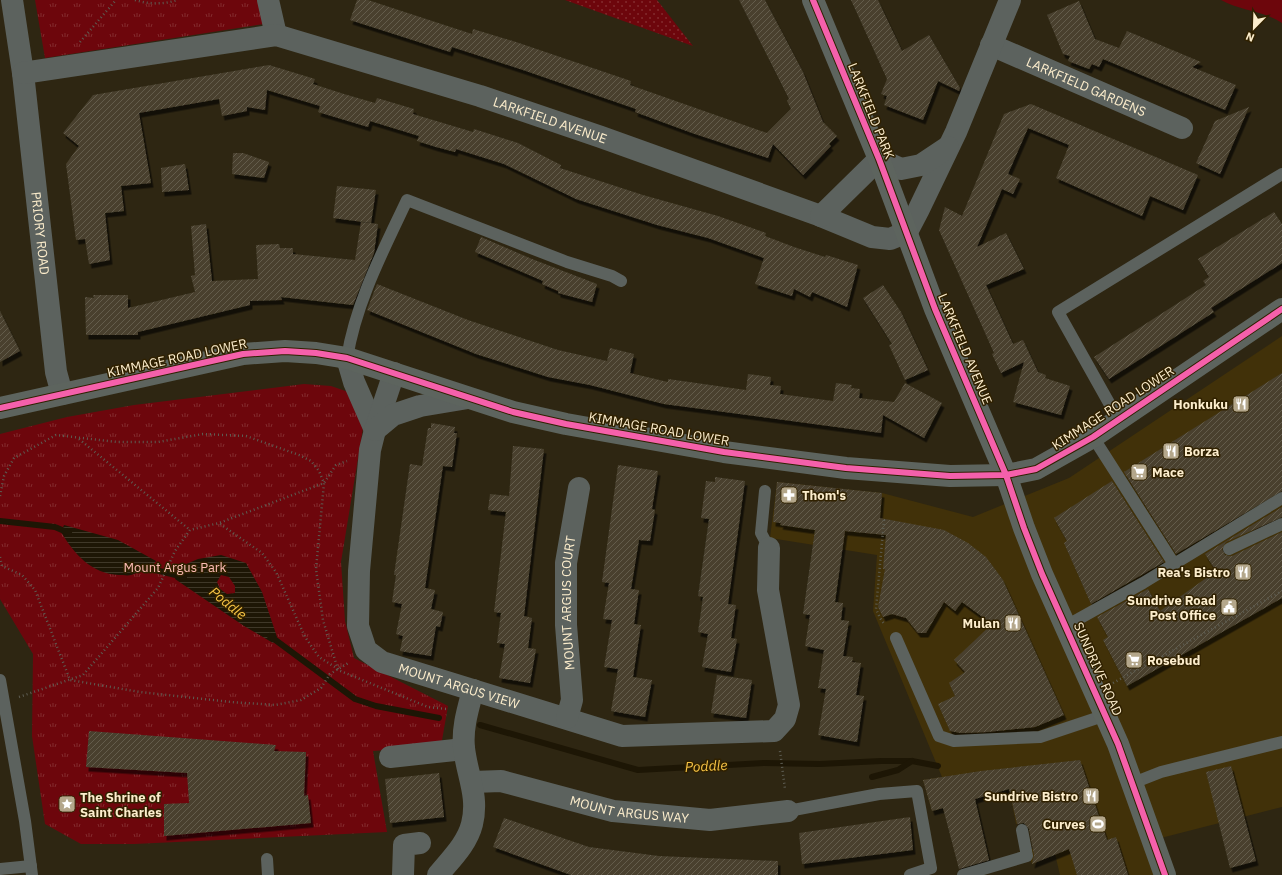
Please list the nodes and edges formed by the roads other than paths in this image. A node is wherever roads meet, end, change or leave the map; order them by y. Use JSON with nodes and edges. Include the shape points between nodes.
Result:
{"nodes":[{"id":1,"x":12,"y":0,"type":"edge"},
{"id":2,"x":268,"y":0,"type":"edge"},
{"id":3,"x":813,"y":0,"type":"edge"},
{"id":4,"x":1010,"y":0,"type":"edge"},
{"id":5,"x":276,"y":35,"type":"junction"},
{"id":6,"x":991,"y":45,"type":"junction"},
{"id":7,"x":23,"y":72,"type":"junction"},
{"id":8,"x":1182,"y":128,"type":"dead end"},
{"id":9,"x":948,"y":148,"type":"junction"},
{"id":10,"x":879,"y":159,"type":"junction"},
{"id":11,"x":1282,"y":174,"type":"edge"},
{"id":12,"x":821,"y":216,"type":"junction"},
{"id":13,"x":907,"y":232,"type":"junction"},
{"id":14,"x":621,"y":281,"type":"dead end"},
{"id":15,"x":1282,"y":309,"type":"edge"},
{"id":16,"x":347,"y":358,"type":"junction"},
{"id":17,"x":394,"y":373,"type":"junction"},
{"id":18,"x":62,"y":394,"type":"junction"},
{"id":19,"x":468,"y":398,"type":"junction"},
{"id":20,"x":0,"y":408,"type":"edge"},
{"id":21,"x":1118,"y":419,"type":"junction"},
{"id":22,"x":374,"y":430,"type":"junction"},
{"id":23,"x":1094,"y":437,"type":"junction"},
{"id":24,"x":1006,"y":474,"type":"junction"},
{"id":25,"x":579,"y":488,"type":"dead end"},
{"id":26,"x":765,"y":491,"type":"dead end"},
{"id":27,"x":1282,"y":498,"type":"edge"},
{"id":28,"x":1282,"y":524,"type":"edge"},
{"id":29,"x":769,"y":548,"type":"joint"},
{"id":30,"x":1229,"y":549,"type":"dead end"},
{"id":31,"x":1174,"y":564,"type":"junction"},
{"id":32,"x":1066,"y":626,"type":"junction"},
{"id":33,"x":896,"y":638,"type":"dead end"},
{"id":34,"x":0,"y":680,"type":"edge"},
{"id":35,"x":470,"y":701,"type":"junction"},
{"id":36,"x":1106,"y":715,"type":"junction"},
{"id":37,"x":567,"y":718,"type":"junction"},
{"id":38,"x":464,"y":742,"type":"junction"},
{"id":39,"x":1282,"y":742,"type":"edge"},
{"id":40,"x":390,"y":757,"type":"dead end"},
{"id":41,"x":473,"y":782,"type":"junction"},
{"id":42,"x":1133,"y":783,"type":"junction"},
{"id":43,"x":788,"y":812,"type":"joint"},
{"id":44,"x":1022,"y":830,"type":"dead end"},
{"id":45,"x":420,"y":843,"type":"dead end"},
{"id":46,"x":267,"y":859,"type":"dead end"},
{"id":47,"x":0,"y":869,"type":"edge"},
{"id":48,"x":32,"y":870,"type":"edge"},
{"id":49,"x":268,"y":875,"type":"edge"},
{"id":50,"x":404,"y":875,"type":"edge"},
{"id":51,"x":438,"y":875,"type":"edge"},
{"id":52,"x":910,"y":875,"type":"edge"},
{"id":53,"x":963,"y":875,"type":"edge"},
{"id":54,"x":1165,"y":875,"type":"edge"}],
"edges":[{"from":1,"to":7,"type":"street","name":"PRIORY ROAD"},
{"from":2,"to":5,"type":"street"},
{"from":3,"to":10,"type":"main road","name":"LARKFIELD PARK"},
{"from":4,"to":6,"type":"street"},
{"from":5,"to":7,"type":"street"},
{"from":5,"to":12,"type":"street","name":"LARKFIELD AVENUE","via":[[480,96]]},
{"from":6,"to":8,"type":"street","name":"LARKFIELD GARDENS"},
{"from":6,"to":9,"type":"street"},
{"from":7,"to":18,"type":"street","name":"PRIORY ROAD","via":[[56,372]]},
{"from":9,"to":10,"type":"street","via":[[921,165],[901,169]]},
{"from":9,"to":13,"type":"street"},
{"from":10,"to":12,"type":"street"},
{"from":10,"to":13,"type":"main road","name":"LARKFIELD PARK"},
{"from":11,"to":21,"type":"lane","via":[[1058,312]]},
{"from":12,"to":13,"type":"street","name":"LARKFIELD AVENUE","via":[[872,237],[890,239]]},
{"from":13,"to":24,"type":"main road","name":"LARKFIELD AVENUE","via":[[935,309]]},
{"from":14,"to":16,"type":"lane","via":[[407,200],[379,260],[352,329]]},
{"from":15,"to":21,"type":"main road","name":"KIMMAGE ROAD LOWER"},
{"from":16,"to":17,"type":"main road","name":"KIMMAGE ROAD LOWER"},
{"from":16,"to":18,"type":"main road","name":"KIMMAGE ROAD LOWER","via":[[285,351],[243,354]]},
{"from":16,"to":22,"type":"street"},
{"from":17,"to":19,"type":"main road","name":"KIMMAGE ROAD LOWER"},
{"from":17,"to":22,"type":"street","name":"MOUNT ARGUS VIEW"},
{"from":18,"to":20,"type":"main road","name":"KIMMAGE ROAD LOWER"},
{"from":19,"to":22,"type":"street","via":[[420,406],[393,415]]},
{"from":19,"to":24,"type":"main road","name":"KIMMAGE ROAD LOWER","via":[[566,424],[724,452],[846,468],[950,476]]},
{"from":21,"to":23,"type":"main road","name":"KIMMAGE ROAD LOWER"},
{"from":22,"to":35,"type":"street","name":"MOUNT ARGUS VIEW","via":[[368,462],[359,571],[358,626],[366,650],[382,662]]},
{"from":23,"to":24,"type":"main road","name":"KIMMAGE ROAD LOWER","via":[[1036,469]]},
{"from":23,"to":31,"type":"lane"},
{"from":24,"to":32,"type":"main road","name":"SUNDRIVE ROAD","via":[[1034,554]]},
{"from":25,"to":37,"type":"street","name":"MOUNT ARGUS COURT","via":[[566,563],[566,625],[572,700]]},
{"from":26,"to":29,"type":"lane","via":[[761,533]]},
{"from":27,"to":31,"type":"lane"},
{"from":28,"to":30,"type":"lane"},
{"from":29,"to":37,"type":"street","name":"MOUNT ARGUS VIEW","via":[[768,590],[789,705],[785,720],[774,731],[622,736]]},
{"from":31,"to":32,"type":"lane"},
{"from":32,"to":36,"type":"main road","name":"SUNDRIVE ROAD"},
{"from":33,"to":36,"type":"lane","via":[[939,736],[954,741],[1040,737]]},
{"from":34,"to":48,"type":"lane"},
{"from":35,"to":37,"type":"street","name":"MOUNT ARGUS VIEW"},
{"from":35,"to":38,"type":"street"},
{"from":36,"to":42,"type":"main road","name":"SUNDRIVE ROAD"},
{"from":38,"to":40,"type":"street"},
{"from":38,"to":41,"type":"street"},
{"from":39,"to":42,"type":"lane","via":[[1160,772]]},
{"from":41,"to":43,"type":"street","name":"MOUNT ARGUS WAY","via":[[501,781],[613,811],[710,820]]},
{"from":41,"to":51,"type":"street","via":[[475,802],[472,824],[464,844]]},
{"from":42,"to":54,"type":"main road","name":"SUNDRIVE ROAD"},
{"from":43,"to":52,"type":"lane","via":[[879,794],[917,791],[931,868]]},
{"from":44,"to":53,"type":"lane","via":[[1026,856]]},
{"from":45,"to":50,"type":"street","via":[[404,845]]},
{"from":46,"to":49,"type":"lane"},
{"from":47,"to":48,"type":"lane"}]}
